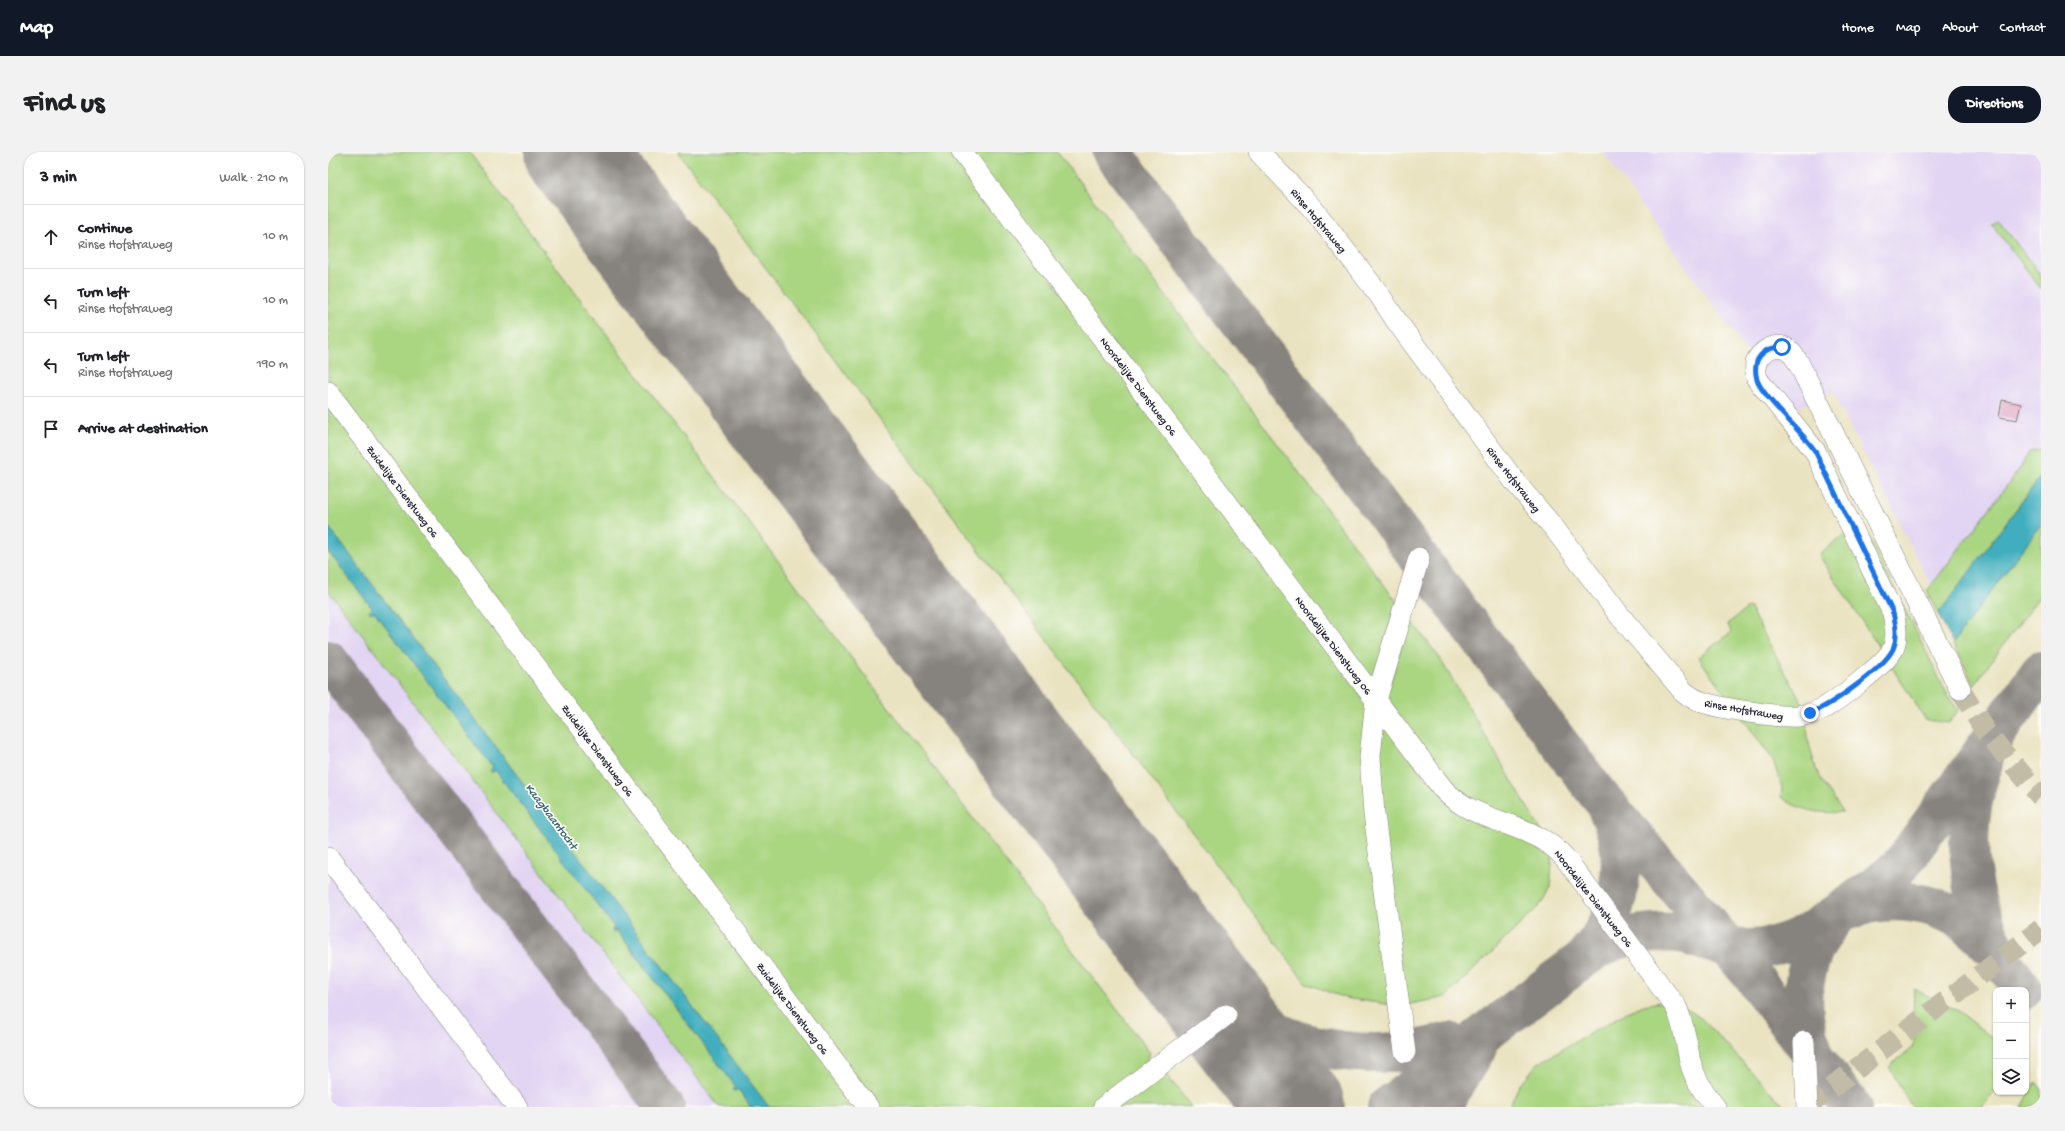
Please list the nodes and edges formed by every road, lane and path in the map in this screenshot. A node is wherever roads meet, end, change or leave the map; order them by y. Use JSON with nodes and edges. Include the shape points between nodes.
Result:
{"nodes":[{"id":1,"x":962,"y":152,"type":"edge"},
{"id":2,"x":1259,"y":152,"type":"edge"},
{"id":3,"x":328,"y":392,"type":"edge"},
{"id":4,"x":1419,"y":558,"type":"dead end"},
{"id":5,"x":1960,"y":689,"type":"tunnel mouth"},
{"id":6,"x":1376,"y":700,"type":"junction"},
{"id":7,"x":328,"y":857,"type":"edge"},
{"id":8,"x":1226,"y":1015,"type":"dead end"},
{"id":9,"x":1804,"y":1042,"type":"dead end"},
{"id":10,"x":1405,"y":1052,"type":"dead end"},
{"id":11,"x":517,"y":1107,"type":"edge"},
{"id":12,"x":868,"y":1107,"type":"edge"},
{"id":13,"x":1104,"y":1107,"type":"edge"},
{"id":14,"x":1715,"y":1107,"type":"edge"},
{"id":15,"x":1807,"y":1107,"type":"edge"}],
"edges":[{"from":1,"to":6,"type":"lane","name":"Noordelijke Dienstweg 06"},
{"from":2,"to":5,"type":"lane","name":"Rinse Hofstraweg","via":[[1313,209],[1378,293],[1514,482],[1554,528],[1620,616],[1683,692],[1713,705],[1784,716],[1804,714],[1825,707],[1879,666],[1890,655],[1896,640],[1893,613],[1815,451],[1757,379],[1758,359],[1764,352],[1778,347],[1789,350],[1799,364]]},
{"from":3,"to":12,"type":"lane","name":"Zuidelijke Dienstweg 06"},
{"from":4,"to":6,"type":"lane"},
{"from":6,"to":10,"type":"lane","via":[[1370,747],[1371,785]]},
{"from":6,"to":14,"type":"lane","name":"Noordelijke Dienstweg 06","via":[[1435,779],[1451,796],[1473,811],[1540,836],[1566,859],[1676,1007],[1693,1069],[1705,1094]]},
{"from":7,"to":11,"type":"lane"},
{"from":8,"to":13,"type":"lane"},
{"from":9,"to":15,"type":"lane"}]}
